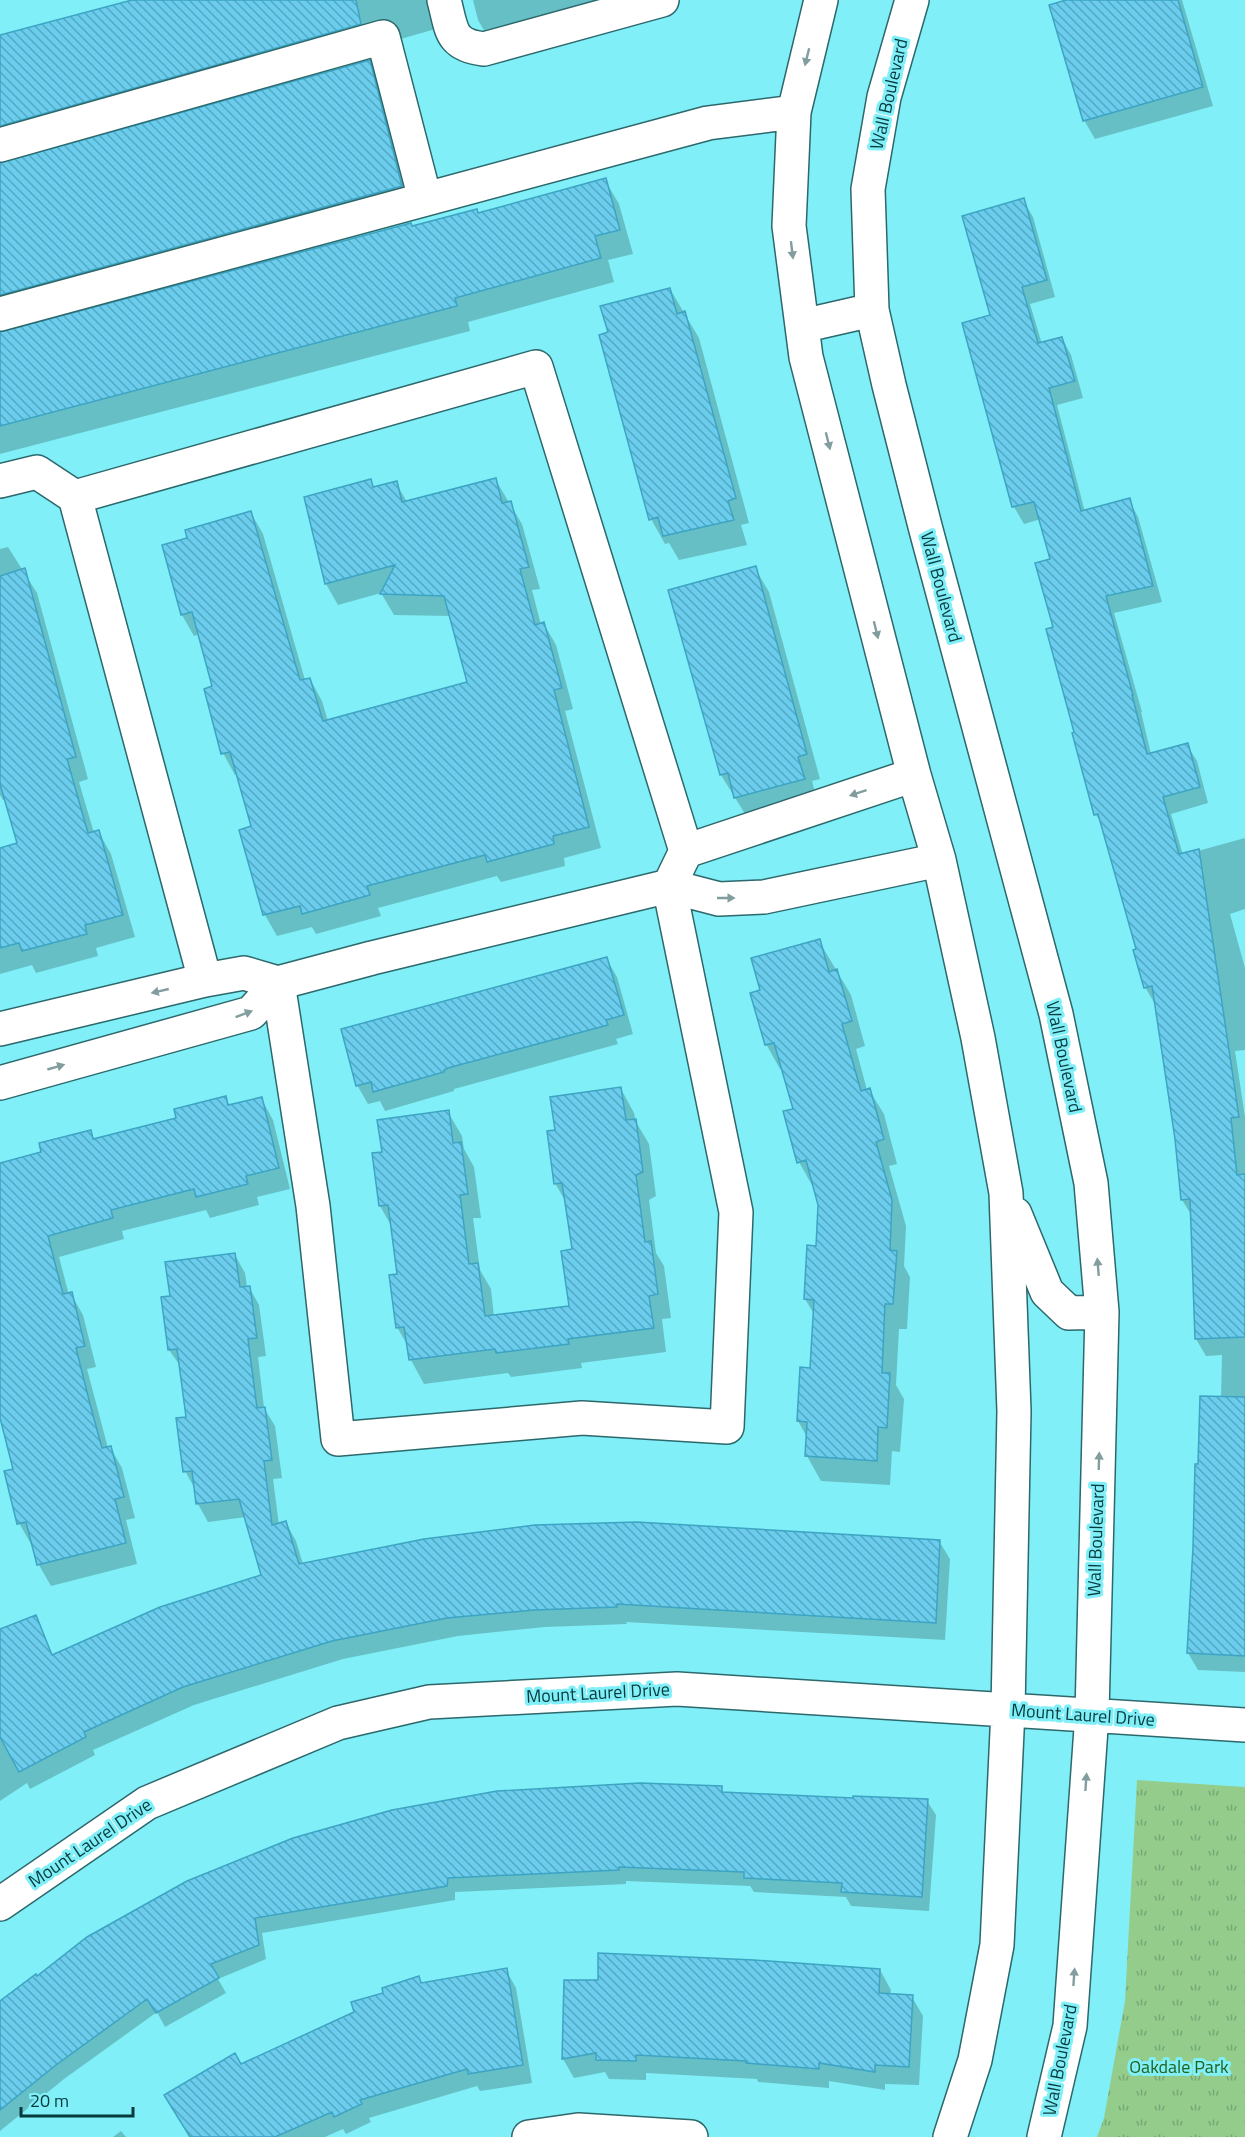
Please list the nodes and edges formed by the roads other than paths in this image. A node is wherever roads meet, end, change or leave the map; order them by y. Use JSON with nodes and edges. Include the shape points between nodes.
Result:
{"nodes":[{"id":1,"x":444,"y":0,"type":"edge"},
{"id":2,"x":662,"y":0,"type":"edge"},
{"id":3,"x":821,"y":0,"type":"edge"},
{"id":4,"x":912,"y":0,"type":"edge"},
{"id":5,"x":794,"y":112,"type":"junction"},
{"id":6,"x":0,"y":146,"type":"edge"},
{"id":7,"x":426,"y":199,"type":"junction"},
{"id":8,"x":872,"y":310,"type":"junction"},
{"id":9,"x":0,"y":314,"type":"edge"},
{"id":10,"x":802,"y":326,"type":"junction"},
{"id":11,"x":0,"y":481,"type":"edge"},
{"id":12,"x":75,"y":497,"type":"junction"},
{"id":13,"x":914,"y":775,"type":"junction"},
{"id":14,"x":686,"y":851,"type":"junction"},
{"id":15,"x":939,"y":860,"type":"junction"},
{"id":16,"x":669,"y":886,"type":"junction"},
{"id":17,"x":205,"y":980,"type":"junction"},
{"id":18,"x":278,"y":983,"type":"junction"},
{"id":19,"x":0,"y":1029,"type":"edge"},
{"id":20,"x":0,"y":1083,"type":"edge"},
{"id":21,"x":1006,"y":1193,"type":"junction"},
{"id":22,"x":1102,"y":1312,"type":"junction"},
{"id":23,"x":1008,"y":1710,"type":"junction"},
{"id":24,"x":1092,"y":1714,"type":"junction"},
{"id":25,"x":1245,"y":1725,"type":"edge"},
{"id":26,"x":0,"y":1904,"type":"edge"},
{"id":27,"x":529,"y":2137,"type":"edge"},
{"id":28,"x":691,"y":2137,"type":"edge"},
{"id":29,"x":950,"y":2137,"type":"edge"},
{"id":30,"x":1044,"y":2137,"type":"edge"}],
"edges":[{"from":1,"to":2,"type":"street","via":[[453,36],[468,47],[484,49]]},
{"from":3,"to":5,"type":"street","one_way":true},
{"from":4,"to":8,"type":"street","name":"Wall Boulevard","via":[[884,97],[868,189]]},
{"from":5,"to":7,"type":"street","via":[[708,123]]},
{"from":5,"to":10,"type":"street","one_way":true,"via":[[789,226]]},
{"from":6,"to":7,"type":"street","via":[[383,37]]},
{"from":7,"to":9,"type":"street"},
{"from":8,"to":10,"type":"street"},
{"from":22,"to":8,"type":"street","name":"Wall Boulevard","one_way":true,"via":[[1091,1183],[1056,1014],[926,530]]},
{"from":10,"to":13,"type":"street","one_way":true,"via":[[806,357]]},
{"from":11,"to":12,"type":"street","via":[[37,472]]},
{"from":12,"to":14,"type":"street","via":[[536,367]]},
{"from":12,"to":17,"type":"street"},
{"from":13,"to":14,"type":"street","one_way":true},
{"from":13,"to":15,"type":"street"},
{"from":14,"to":16,"type":"street"},
{"from":16,"to":15,"type":"street","one_way":true,"via":[[719,899],[764,897]]},
{"from":15,"to":21,"type":"street","via":[[978,1038]]},
{"from":16,"to":18,"type":"street"},
{"from":16,"to":18,"type":"street","via":[[735,1212],[727,1427],[582,1418],[338,1439],[313,1206]]},
{"from":17,"to":18,"type":"street","via":[[244,973]]},
{"from":17,"to":19,"type":"street","one_way":true},
{"from":20,"to":18,"type":"street","one_way":true,"via":[[251,1013]]},
{"from":21,"to":22,"type":"street","via":[[1047,1292],[1069,1313]]},
{"from":21,"to":23,"type":"street","via":[[1014,1411]]},
{"from":24,"to":22,"type":"street","name":"Wall Boulevard","one_way":true},
{"from":23,"to":24,"type":"street","name":"Mount Laurel Drive"},
{"from":23,"to":26,"type":"street","name":"Mount Laurel Drive","via":[[677,1689],[429,1702],[338,1723],[147,1803]]},
{"from":23,"to":29,"type":"street","via":[[997,1945],[975,2060]]},
{"from":24,"to":25,"type":"street","name":"Mount Laurel Drive"},
{"from":30,"to":24,"type":"street","name":"Wall Boulevard","one_way":true,"via":[[1071,2026]]},
{"from":27,"to":28,"type":"street","via":[[578,2130]]}]}
